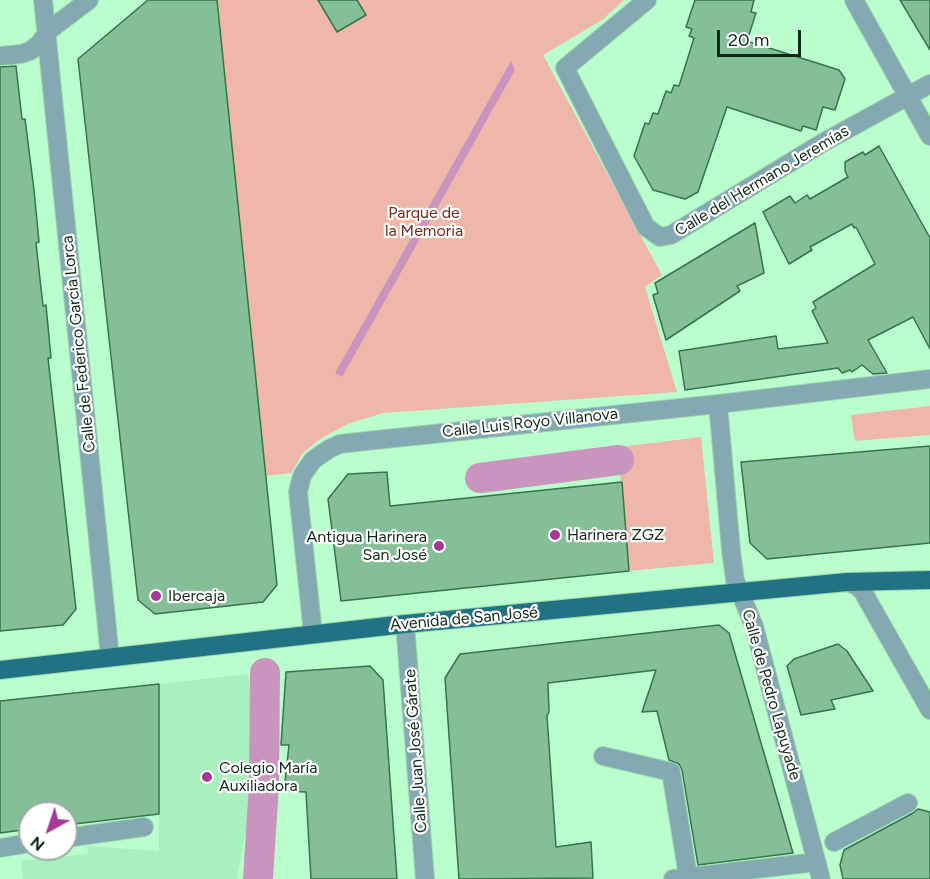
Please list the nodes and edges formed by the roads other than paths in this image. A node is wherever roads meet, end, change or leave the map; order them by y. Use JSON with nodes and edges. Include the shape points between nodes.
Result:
{"nodes":[{"id":1,"x":43,"y":0,"type":"edge"},
{"id":2,"x":89,"y":0,"type":"edge"},
{"id":3,"x":647,"y":0,"type":"edge"},
{"id":4,"x":855,"y":0,"type":"edge"},
{"id":5,"x":48,"y":31,"type":"junction"},
{"id":6,"x":0,"y":56,"type":"edge"},
{"id":7,"x":930,"y":84,"type":"edge"},
{"id":8,"x":908,"y":96,"type":"junction"},
{"id":9,"x":930,"y":136,"type":"edge"},
{"id":10,"x":930,"y":379,"type":"edge"},
{"id":11,"x":718,"y":404,"type":"junction"},
{"id":12,"x":930,"y":580,"type":"edge"},
{"id":13,"x":847,"y":582,"type":"junction"},
{"id":14,"x":740,"y":594,"type":"junction"},
{"id":15,"x":405,"y":624,"type":"junction"},
{"id":16,"x":313,"y":634,"type":"junction"},
{"id":17,"x":110,"y":657,"type":"junction"},
{"id":18,"x":0,"y":670,"type":"edge"},
{"id":19,"x":930,"y":710,"type":"edge"},
{"id":20,"x":603,"y":756,"type":"dead end"},
{"id":21,"x":908,"y":803,"type":"dead end"},
{"id":22,"x":144,"y":827,"type":"dead end"},
{"id":23,"x":78,"y":836,"type":"edge"},
{"id":24,"x":834,"y":843,"type":"dead end"},
{"id":25,"x":18,"y":845,"type":"edge"},
{"id":26,"x":0,"y":848,"type":"edge"},
{"id":27,"x":819,"y":871,"type":"edge"},
{"id":28,"x":680,"y":878,"type":"edge"},
{"id":29,"x":425,"y":879,"type":"edge"}],
"edges":[{"from":1,"to":5,"type":"street","name":"Calle de Federico García Lorca"},
{"from":2,"to":5,"type":"street"},
{"from":3,"to":8,"type":"street","name":"Calle del Hermano Jeremías","via":[[565,68],[646,227],[660,237],[670,235]]},
{"from":4,"to":8,"type":"street"},
{"from":5,"to":6,"type":"street","via":[[30,51]]},
{"from":5,"to":17,"type":"street","name":"Calle de Federico García Lorca"},
{"from":7,"to":8,"type":"street"},
{"from":8,"to":9,"type":"street"},
{"from":10,"to":11,"type":"street","name":"Calle Luis Royo Villanova"},
{"from":11,"to":14,"type":"street","name":"Calle de Pedro Lapuyade","via":[[731,550]]},
{"from":11,"to":16,"type":"street","name":"Calle Luis Royo Villanova","via":[[329,448],[309,465],[298,492]]},
{"from":12,"to":13,"type":"main road","name":"Avenida de San José"},
{"from":13,"to":14,"type":"main road","name":"Avenida de San José"},
{"from":13,"to":19,"type":"street","via":[[867,597]]},
{"from":14,"to":15,"type":"main road","name":"Avenida de San José"},
{"from":14,"to":27,"type":"street","name":"Calle de Pedro Lapuyade","via":[[754,626]]},
{"from":15,"to":16,"type":"main road","name":"Avenida de San José"},
{"from":15,"to":29,"type":"street","name":"Calle Juan José Gárate"},
{"from":16,"to":17,"type":"main road","name":"Avenida de San José"},
{"from":17,"to":18,"type":"main road","name":"Avenida de San José"},
{"from":20,"to":28,"type":"street","via":[[671,772]]},
{"from":21,"to":24,"type":"street"},
{"from":22,"to":23,"type":"street"},
{"from":25,"to":26,"type":"street"},
{"from":27,"to":28,"type":"street"}]}
